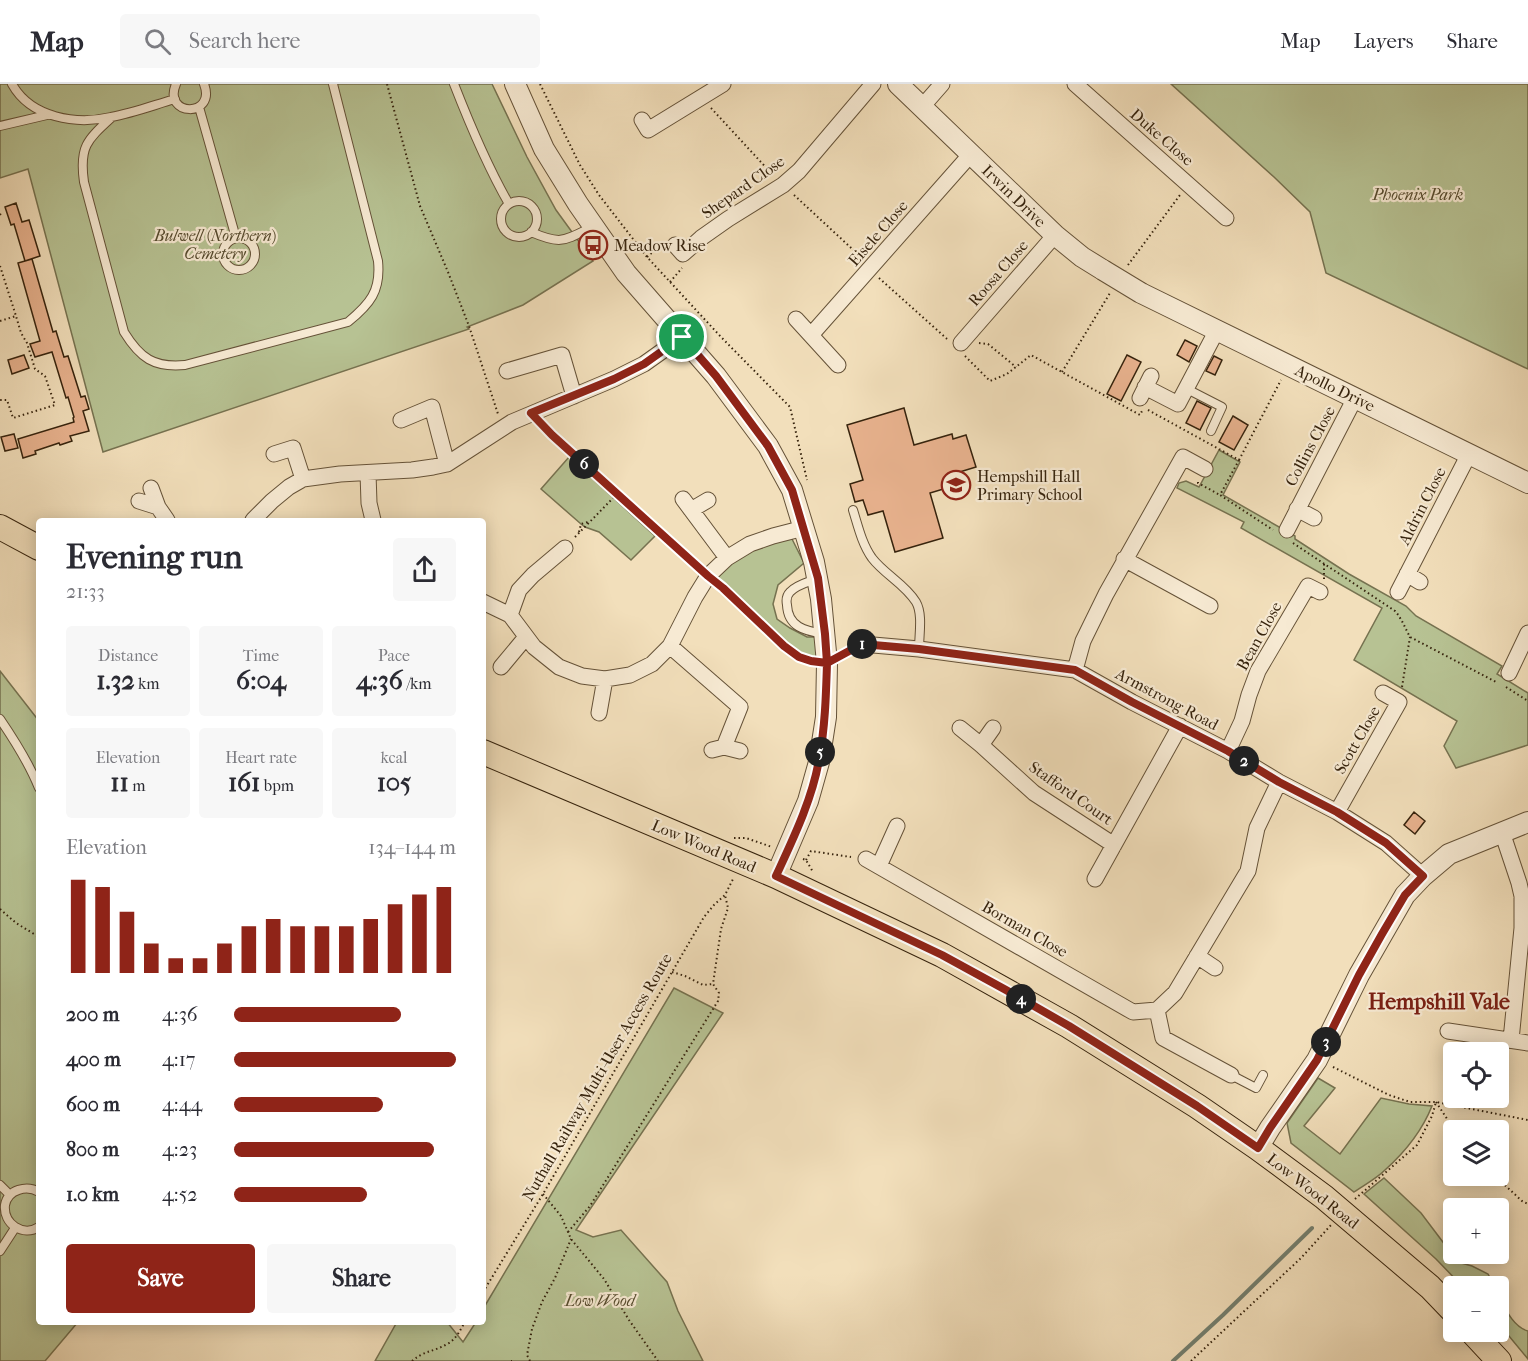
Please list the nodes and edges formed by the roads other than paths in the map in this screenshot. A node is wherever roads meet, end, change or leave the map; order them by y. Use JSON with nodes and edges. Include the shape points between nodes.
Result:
{"nodes":[{"id":1,"x":12,"y":84,"type":"edge"},
{"id":2,"x":176,"y":84,"type":"edge"},
{"id":3,"x":333,"y":84,"type":"edge"},
{"id":4,"x":454,"y":84,"type":"edge"},
{"id":5,"x":515,"y":84,"type":"edge"},
{"id":6,"x":723,"y":84,"type":"edge"},
{"id":7,"x":873,"y":84,"type":"edge"},
{"id":8,"x":898,"y":84,"type":"edge"},
{"id":9,"x":942,"y":84,"type":"edge"},
{"id":10,"x":1075,"y":84,"type":"edge"},
{"id":11,"x":206,"y":85,"type":"edge"},
{"id":12,"x":175,"y":99,"type":"junction"},
{"id":13,"x":199,"y":107,"type":"junction"},
{"id":14,"x":921,"y":108,"type":"junction"},
{"id":15,"x":47,"y":115,"type":"junction"},
{"id":16,"x":111,"y":117,"type":"junction"},
{"id":17,"x":642,"y":120,"type":"dead end"},
{"id":18,"x":0,"y":126,"type":"edge"},
{"id":19,"x":971,"y":154,"type":"junction"},
{"id":20,"x":509,"y":204,"type":"junction"},
{"id":21,"x":1226,"y":218,"type":"dead end"},
{"id":22,"x":594,"y":227,"type":"junction"},
{"id":23,"x":531,"y":232,"type":"junction"},
{"id":24,"x":1055,"y":235,"type":"junction"},
{"id":25,"x":236,"y":238,"type":"junction"},
{"id":26,"x":675,"y":245,"type":"dead end"},
{"id":27,"x":1141,"y":293,"type":"joint"},
{"id":28,"x":796,"y":319,"type":"dead end"},
{"id":29,"x":1217,"y":330,"type":"junction"},
{"id":30,"x":811,"y":335,"type":"junction"},
{"id":31,"x":682,"y":337,"type":"junction"},
{"id":32,"x":966,"y":342,"type":"road end"},
{"id":33,"x":838,"y":365,"type":"dead end"},
{"id":34,"x":507,"y":371,"type":"dead end"},
{"id":35,"x":1145,"y":387,"type":"dead end"},
{"id":36,"x":1185,"y":388,"type":"junction"},
{"id":37,"x":574,"y":396,"type":"junction"},
{"id":38,"x":1355,"y":398,"type":"junction"},
{"id":39,"x":400,"y":420,"type":"dead end"},
{"id":40,"x":1211,"y":430,"type":"dead end"},
{"id":41,"x":274,"y":454,"type":"dead end"},
{"id":42,"x":1469,"y":454,"type":"junction"},
{"id":43,"x":447,"y":464,"type":"junction"},
{"id":44,"x":1205,"y":469,"type":"dead end"},
{"id":45,"x":368,"y":473,"type":"junction"},
{"id":46,"x":303,"y":479,"type":"junction"},
{"id":47,"x":1528,"y":483,"type":"edge"},
{"id":48,"x":151,"y":488,"type":"dead end"},
{"id":49,"x":708,"y":500,"type":"dead end"},
{"id":50,"x":139,"y":501,"type":"dead end"},
{"id":51,"x":158,"y":507,"type":"junction"},
{"id":52,"x":1297,"y":509,"type":"junction"},
{"id":53,"x":853,"y":510,"type":"dead end"},
{"id":54,"x":165,"y":518,"type":"edge"},
{"id":55,"x":255,"y":518,"type":"edge"},
{"id":56,"x":373,"y":518,"type":"edge"},
{"id":57,"x":1314,"y":518,"type":"dead end"},
{"id":58,"x":0,"y":527,"type":"edge"},
{"id":59,"x":804,"y":528,"type":"junction"},
{"id":60,"x":1284,"y":534,"type":"road end"},
{"id":61,"x":36,"y":546,"type":"edge"},
{"id":62,"x":565,"y":548,"type":"road end"},
{"id":63,"x":728,"y":558,"type":"junction"},
{"id":64,"x":1124,"y":560,"type":"junction"},
{"id":65,"x":818,"y":578,"type":"junction"},
{"id":66,"x":1398,"y":591,"type":"dead end"},
{"id":67,"x":1320,"y":592,"type":"dead end"},
{"id":68,"x":486,"y":603,"type":"edge"},
{"id":69,"x":1210,"y":606,"type":"dead end"},
{"id":70,"x":510,"y":615,"type":"junction"},
{"id":71,"x":1528,"y":633,"type":"edge"},
{"id":72,"x":825,"y":634,"type":"junction"},
{"id":73,"x":526,"y":637,"type":"junction"},
{"id":74,"x":862,"y":644,"type":"dead end"},
{"id":75,"x":670,"y":646,"type":"junction"},
{"id":76,"x":919,"y":649,"type":"junction"},
{"id":77,"x":1523,"y":659,"type":"edge"},
{"id":78,"x":501,"y":667,"type":"dead end"},
{"id":79,"x":1075,"y":670,"type":"junction"},
{"id":80,"x":1509,"y":674,"type":"dead end"},
{"id":81,"x":605,"y":679,"type":"junction"},
{"id":82,"x":1383,"y":693,"type":"dead end"},
{"id":83,"x":599,"y":712,"type":"dead end"},
{"id":84,"x":0,"y":719,"type":"edge"},
{"id":85,"x":1180,"y":726,"type":"junction"},
{"id":86,"x":960,"y":728,"type":"dead end"},
{"id":87,"x":993,"y":728,"type":"dead end"},
{"id":88,"x":981,"y":745,"type":"junction"},
{"id":89,"x":740,"y":751,"type":"dead end"},
{"id":90,"x":1228,"y":751,"type":"junction"},
{"id":91,"x":486,"y":753,"type":"edge"},
{"id":92,"x":36,"y":781,"type":"edge"},
{"id":93,"x":1279,"y":782,"type":"junction"},
{"id":94,"x":1337,"y":812,"type":"junction"},
{"id":95,"x":1528,"y":822,"type":"edge"},
{"id":96,"x":897,"y":826,"type":"dead end"},
{"id":97,"x":1502,"y":832,"type":"junction"},
{"id":98,"x":1114,"y":845,"type":"junction"},
{"id":99,"x":776,"y":876,"type":"junction"},
{"id":100,"x":1423,"y":876,"type":"junction"},
{"id":101,"x":1095,"y":879,"type":"dead end"},
{"id":102,"x":1197,"y":956,"type":"junction"},
{"id":103,"x":1215,"y":968,"type":"dead end"},
{"id":104,"x":1156,"y":1010,"type":"junction"},
{"id":105,"x":1448,"y":1031,"type":"dead end"},
{"id":106,"x":1511,"y":1040,"type":"junction"},
{"id":107,"x":1528,"y":1043,"type":"edge"},
{"id":108,"x":1263,"y":1075,"type":"dead end"},
{"id":109,"x":1231,"y":1076,"type":"joint"},
{"id":110,"x":1258,"y":1148,"type":"junction"},
{"id":111,"x":0,"y":1185,"type":"edge"},
{"id":112,"x":36,"y":1191,"type":"edge"},
{"id":113,"x":10,"y":1195,"type":"junction"},
{"id":114,"x":15,"y":1228,"type":"junction"},
{"id":115,"x":36,"y":1229,"type":"edge"},
{"id":116,"x":0,"y":1251,"type":"edge"},
{"id":117,"x":1443,"y":1301,"type":"edge"},
{"id":118,"x":1481,"y":1342,"type":"edge"},
{"id":119,"x":1499,"y":1361,"type":"edge"}],
"edges":[{"from":1,"to":15,"type":"lane","via":[[31,105]]},
{"from":2,"to":12,"type":"lane"},
{"from":3,"to":16,"type":"lane","via":[[378,261],[377,286],[371,299],[348,322],[184,365],[167,366],[146,358],[124,333],[82,166],[88,142]]},
{"from":4,"to":20,"type":"lane"},
{"from":5,"to":22,"type":"street","via":[[544,149]]},
{"from":6,"to":17,"type":"street","via":[[648,130]]},
{"from":7,"to":26,"type":"street","name":"Shepard Close","via":[[783,185],[728,219],[683,254]]},
{"from":8,"to":14,"type":"street","name":"Irwin Drive"},
{"from":9,"to":14,"type":"street"},
{"from":10,"to":21,"type":"street","name":"Duke Close"},
{"from":11,"to":13,"type":"lane","via":[[206,97]]},
{"from":12,"to":13,"type":"lane","via":[[186,109]]},
{"from":12,"to":16,"type":"lane"},
{"from":13,"to":25,"type":"lane"},
{"from":14,"to":19,"type":"street","name":"Irwin Drive"},
{"from":15,"to":16,"type":"lane","via":[[79,120]]},
{"from":15,"to":18,"type":"lane"},
{"from":19,"to":24,"type":"street","name":"Irwin Drive"},
{"from":19,"to":30,"type":"street","name":"Eisele Close"},
{"from":20,"to":23,"type":"lane","via":[[521,201],[534,210],[536,225]]},
{"from":20,"to":23,"type":"lane","via":[[502,213],[503,228],[516,237]]},
{"from":22,"to":23,"type":"lane","via":[[556,241]]},
{"from":22,"to":31,"type":"street","via":[[626,273]]},
{"from":24,"to":27,"type":"street","name":"Irwin Drive","bridge":true,"via":[[1082,257]]},
{"from":24,"to":32,"type":"street","name":"Roosa Close"},
{"from":25,"to":25,"type":"lane","via":[[245,238],[255,249],[253,263],[240,270],[227,265],[223,251]]},
{"from":27,"to":29,"type":"street","name":"Apollo Drive"},
{"from":28,"to":30,"type":"street"},
{"from":29,"to":36,"type":"street"},
{"from":29,"to":38,"type":"street","name":"Apollo Drive"},
{"from":30,"to":33,"type":"street"},
{"from":31,"to":37,"type":"street","via":[[644,364]]},
{"from":31,"to":59,"type":"street","via":[[768,446],[792,490]]},
{"from":34,"to":37,"type":"street","via":[[562,356]]},
{"from":35,"to":36,"type":"street","via":[[1178,404]]},
{"from":36,"to":40,"type":"lane","via":[[1222,407]]},
{"from":37,"to":43,"type":"street","via":[[512,422]]},
{"from":38,"to":42,"type":"street","name":"Apollo Drive"},
{"from":38,"to":52,"type":"street","name":"Collins Close"},
{"from":39,"to":43,"type":"street","via":[[432,407]]},
{"from":41,"to":46,"type":"street","via":[[293,448]]},
{"from":42,"to":47,"type":"street","name":"Apollo Drive"},
{"from":42,"to":66,"type":"street","name":"Aldrin Close","via":[[1414,578]]},
{"from":43,"to":45,"type":"street"},
{"from":44,"to":64,"type":"street","via":[[1183,457]]},
{"from":45,"to":46,"type":"street"},
{"from":45,"to":56,"type":"street"},
{"from":46,"to":55,"type":"street"},
{"from":48,"to":51,"type":"street"},
{"from":49,"to":63,"type":"street","via":[[687,505]]},
{"from":50,"to":51,"type":"street"},
{"from":51,"to":54,"type":"street"},
{"from":52,"to":57,"type":"street","name":"Collins Close"},
{"from":52,"to":60,"type":"street","name":"Collins Close"},
{"from":53,"to":76,"type":"lane","via":[[873,559],[916,602]]},
{"from":58,"to":61,"type":"main road"},
{"from":59,"to":63,"type":"street","via":[[750,544]]},
{"from":59,"to":65,"type":"street"},
{"from":62,"to":70,"type":"street","via":[[519,590]]},
{"from":63,"to":75,"type":"street","via":[[708,576]]},
{"from":64,"to":69,"type":"street"},
{"from":64,"to":79,"type":"street","via":[[1083,641]]},
{"from":65,"to":72,"type":"street"},
{"from":65,"to":72,"type":"lane","via":[[790,592],[788,616],[801,628]]},
{"from":67,"to":90,"type":"street","name":"Bean Close","via":[[1308,586],[1258,671]]},
{"from":68,"to":70,"type":"street"},
{"from":70,"to":73,"type":"street"},
{"from":71,"to":77,"type":"street"},
{"from":72,"to":99,"type":"street","via":[[826,717],[819,762],[808,801]]},
{"from":73,"to":78,"type":"street"},
{"from":73,"to":81,"type":"street","via":[[559,667]]},
{"from":74,"to":76,"type":"street","name":"Armstrong Road"},
{"from":75,"to":81,"type":"street","via":[[652,664],[630,675]]},
{"from":75,"to":89,"type":"street","via":[[740,707],[718,748]]},
{"from":76,"to":79,"type":"street","name":"Armstrong Road"},
{"from":77,"to":80,"type":"street"},
{"from":79,"to":85,"type":"street","name":"Armstrong Road"},
{"from":81,"to":83,"type":"street"},
{"from":82,"to":94,"type":"street","name":"Scott Close","via":[[1399,702]]},
{"from":84,"to":92,"type":"lane"},
{"from":85,"to":90,"type":"street","name":"Armstrong Road"},
{"from":85,"to":98,"type":"street","name":"Stafford Court"},
{"from":86,"to":88,"type":"street","name":"Stafford Court"},
{"from":87,"to":88,"type":"street"},
{"from":88,"to":98,"type":"street","name":"Stafford Court","via":[[1034,793]]},
{"from":90,"to":93,"type":"street","name":"Armstrong Road"},
{"from":91,"to":99,"type":"main road","name":"Low Wood Road"},
{"from":93,"to":94,"type":"street","name":"Armstrong Road"},
{"from":93,"to":102,"type":"street","via":[[1257,828],[1248,871]]},
{"from":94,"to":100,"type":"street","name":"Armstrong Road","via":[[1386,843]]},
{"from":95,"to":97,"type":"street"},
{"from":96,"to":104,"type":"street","name":"Borman Close","via":[[872,863],[1133,1012]]},
{"from":97,"to":100,"type":"street","via":[[1449,854]]},
{"from":97,"to":106,"type":"street","via":[[1522,904]]},
{"from":98,"to":101,"type":"street","name":"Stafford Court"},
{"from":99,"to":110,"type":"main road","name":"Low Wood Road","via":[[952,960],[1069,1026]]},
{"from":100,"to":110,"type":"street","via":[[1405,895],[1317,1060]]},
{"from":102,"to":103,"type":"street"},
{"from":102,"to":104,"type":"street","via":[[1175,993]]},
{"from":104,"to":109,"type":"street","via":[[1163,1038]]},
{"from":105,"to":106,"type":"street"},
{"from":106,"to":107,"type":"street"},
{"from":108,"to":109,"type":"lane","via":[[1256,1088]]},
{"from":110,"to":117,"type":"main road","name":"Low Wood Road","via":[[1324,1197],[1350,1204]]},
{"from":111,"to":113,"type":"lane"},
{"from":112,"to":113,"type":"lane","via":[[22,1188]]},
{"from":113,"to":114,"type":"lane","via":[[5,1205],[7,1219]]},
{"from":114,"to":115,"type":"lane"},
{"from":114,"to":116,"type":"lane"},
{"from":118,"to":119,"type":"main road"}]}
